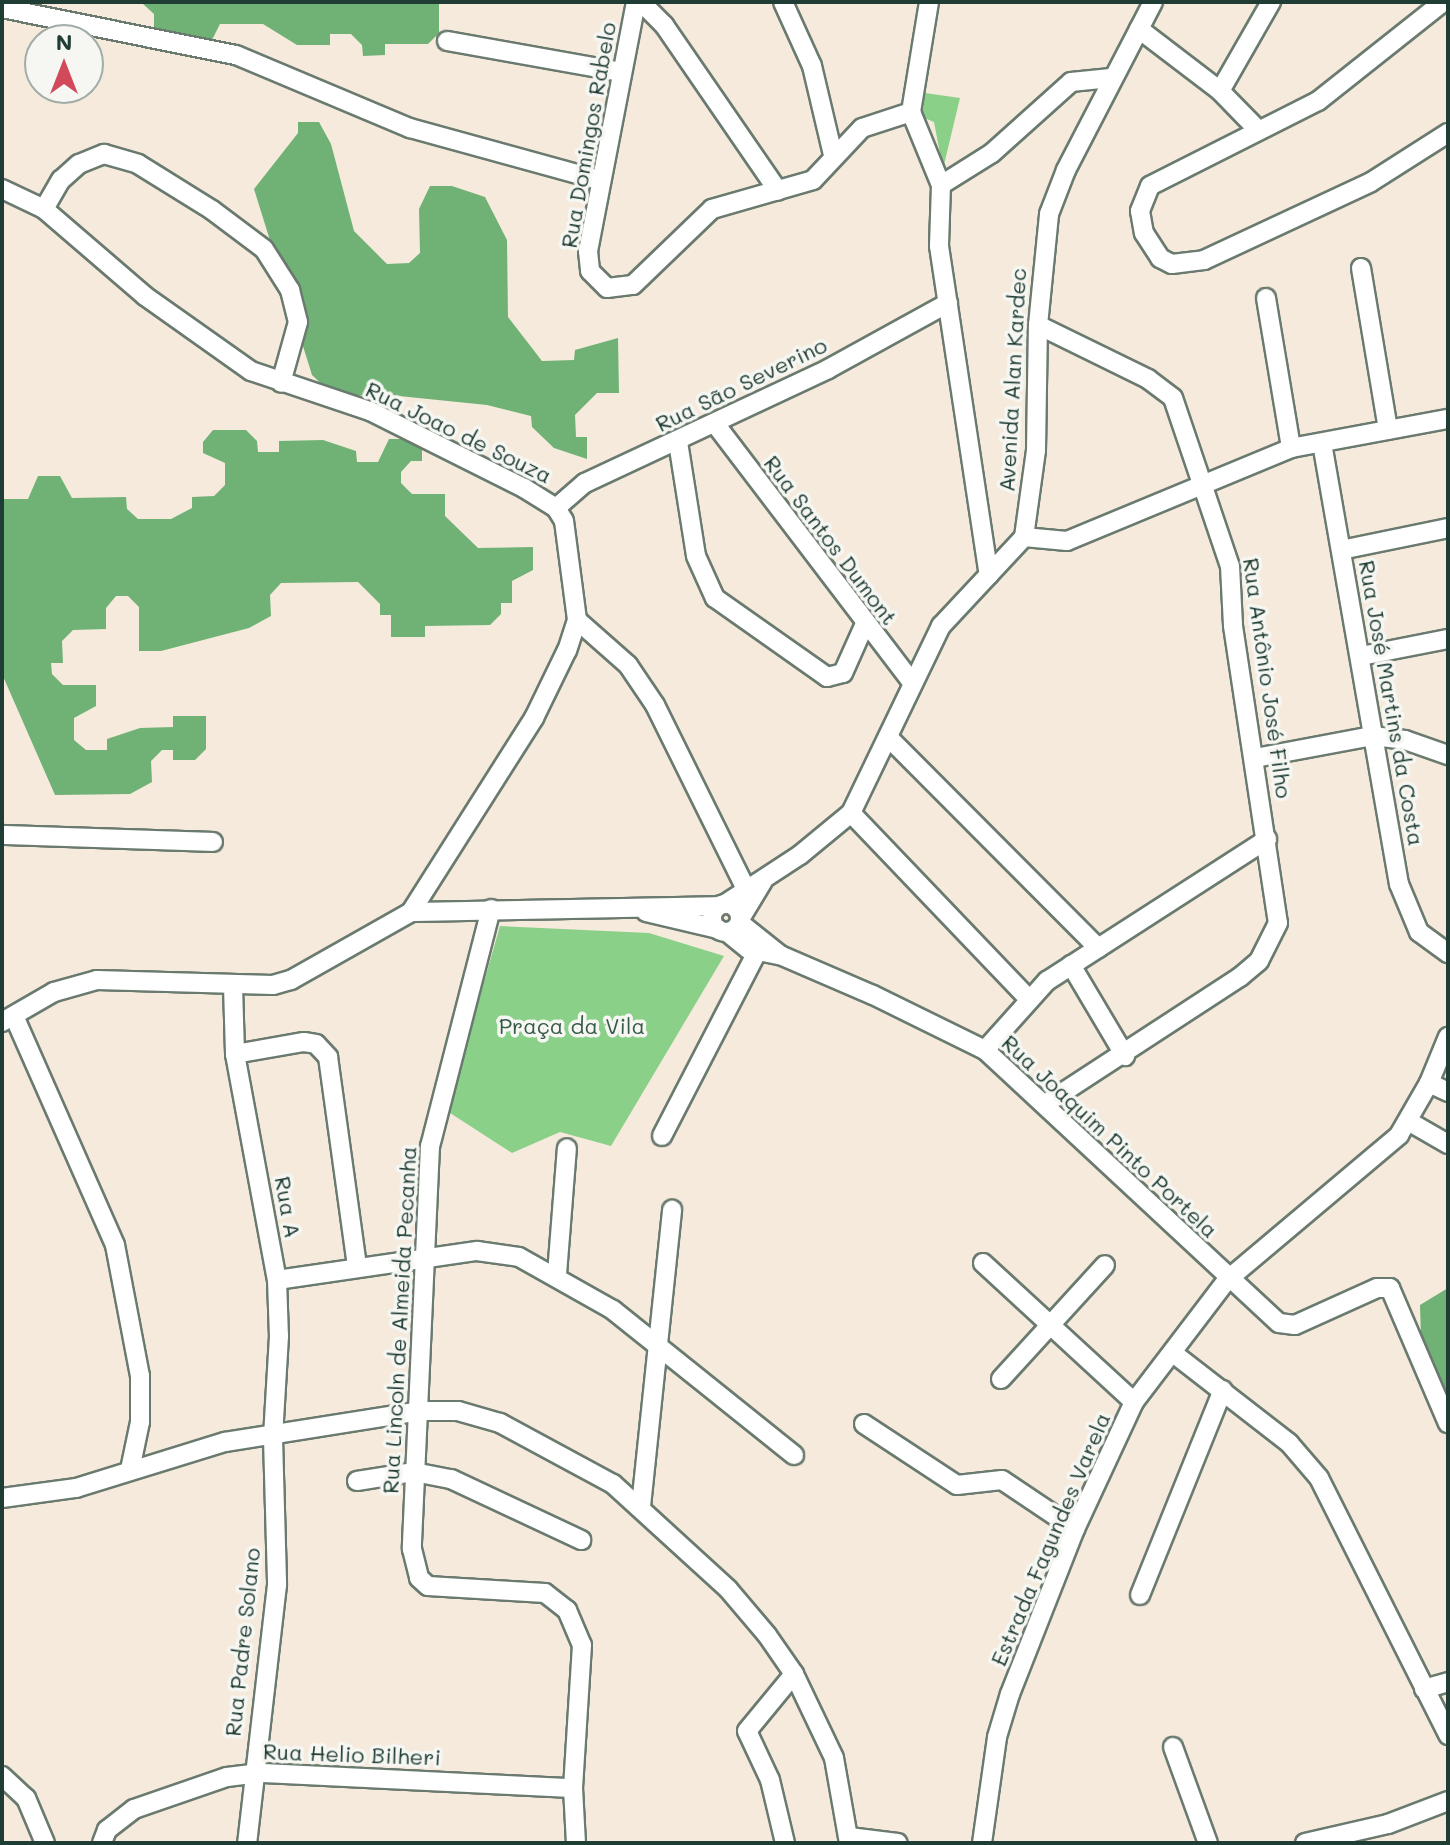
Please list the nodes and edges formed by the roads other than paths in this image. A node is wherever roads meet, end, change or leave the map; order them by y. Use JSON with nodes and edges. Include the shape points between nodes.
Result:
{"nodes":[{"id":1,"x":638,"y":2,"type":"edge"},
{"id":2,"x":783,"y":2,"type":"edge"},
{"id":3,"x":929,"y":2,"type":"edge"},
{"id":4,"x":1271,"y":2,"type":"edge"},
{"id":5,"x":1443,"y":2,"type":"edge"},
{"id":6,"x":1150,"y":3,"type":"edge"},
{"id":7,"x":2,"y":8,"type":"edge"},
{"id":8,"x":1139,"y":29,"type":"junction"},
{"id":9,"x":447,"y":41,"type":"dead end"},
{"id":10,"x":621,"y":72,"type":"junction"},
{"id":11,"x":1111,"y":78,"type":"junction"},
{"id":12,"x":1220,"y":91,"type":"junction"},
{"id":13,"x":911,"y":112,"type":"junction"},
{"id":14,"x":1258,"y":130,"type":"junction"},
{"id":15,"x":1448,"y":133,"type":"edge"},
{"id":16,"x":833,"y":155,"type":"junction"},
{"id":17,"x":599,"y":180,"type":"junction"},
{"id":18,"x":941,"y":185,"type":"junction"},
{"id":19,"x":2,"y":189,"type":"edge"},
{"id":20,"x":778,"y":191,"type":"junction"},
{"id":21,"x":44,"y":209,"type":"junction"},
{"id":22,"x":1361,"y":268,"type":"dead end"},
{"id":23,"x":1266,"y":298,"type":"dead end"},
{"id":24,"x":948,"y":303,"type":"junction"},
{"id":25,"x":1038,"y":325,"type":"junction"},
{"id":26,"x":281,"y":383,"type":"junction"},
{"id":27,"x":1448,"y":419,"type":"edge"},
{"id":28,"x":716,"y":425,"type":"junction"},
{"id":29,"x":1388,"y":430,"type":"junction"},
{"id":30,"x":678,"y":442,"type":"junction"},
{"id":31,"x":1322,"y":443,"type":"junction"},
{"id":32,"x":1291,"y":448,"type":"junction"},
{"id":33,"x":1205,"y":484,"type":"junction"},
{"id":34,"x":556,"y":508,"type":"junction"},
{"id":35,"x":1448,"y":528,"type":"edge"},
{"id":36,"x":1024,"y":537,"type":"junction"},
{"id":37,"x":1341,"y":550,"type":"junction"},
{"id":38,"x":989,"y":575,"type":"junction"},
{"id":39,"x":577,"y":620,"type":"junction"},
{"id":40,"x":864,"y":626,"type":"junction"},
{"id":41,"x":1448,"y":639,"type":"edge"},
{"id":42,"x":1361,"y":656,"type":"junction"},
{"id":43,"x":912,"y":682,"type":"junction"},
{"id":44,"x":1373,"y":736,"type":"junction"},
{"id":45,"x":888,"y":737,"type":"junction"},
{"id":46,"x":1448,"y":755,"type":"edge"},
{"id":47,"x":1255,"y":758,"type":"junction"},
{"id":48,"x":851,"y":813,"type":"junction"},
{"id":49,"x":2,"y":835,"type":"edge"},
{"id":50,"x":1267,"y":839,"type":"junction"},
{"id":51,"x":213,"y":842,"type":"dead end"},
{"id":52,"x":763,"y":881,"type":"junction"},
{"id":53,"x":746,"y":889,"type":"junction"},
{"id":54,"x":722,"y":905,"type":"junction"},
{"id":55,"x":491,"y":909,"type":"junction"},
{"id":56,"x":643,"y":911,"type":"junction"},
{"id":57,"x":411,"y":912,"type":"junction"},
{"id":58,"x":731,"y":925,"type":"junction"},
{"id":59,"x":1098,"y":948,"type":"junction"},
{"id":60,"x":757,"y":952,"type":"junction"},
{"id":61,"x":1448,"y":953,"type":"edge"},
{"id":62,"x":780,"y":955,"type":"junction"},
{"id":63,"x":1071,"y":965,"type":"junction"},
{"id":64,"x":233,"y":986,"type":"junction"},
{"id":65,"x":1028,"y":998,"type":"junction"},
{"id":66,"x":8,"y":1019,"type":"edge"},
{"id":67,"x":985,"y":1050,"type":"junction"},
{"id":68,"x":1446,"y":1050,"type":"edge"},
{"id":69,"x":235,"y":1054,"type":"junction"},
{"id":70,"x":1125,"y":1056,"type":"junction"},
{"id":71,"x":1429,"y":1083,"type":"junction"},
{"id":72,"x":1448,"y":1092,"type":"edge"},
{"id":73,"x":1047,"y":1103,"type":"junction"},
{"id":74,"x":1408,"y":1121,"type":"junction"},
{"id":75,"x":662,"y":1136,"type":"dead end"},
{"id":76,"x":1448,"y":1144,"type":"edge"},
{"id":77,"x":567,"y":1148,"type":"dead end"},
{"id":78,"x":672,"y":1210,"type":"dead end"},
{"id":79,"x":422,"y":1256,"type":"junction"},
{"id":80,"x":983,"y":1263,"type":"dead end"},
{"id":81,"x":357,"y":1265,"type":"junction"},
{"id":82,"x":1105,"y":1265,"type":"dead end"},
{"id":83,"x":557,"y":1274,"type":"junction"},
{"id":84,"x":277,"y":1280,"type":"junction"},
{"id":85,"x":1227,"y":1280,"type":"junction"},
{"id":86,"x":1053,"y":1325,"type":"junction"},
{"id":87,"x":661,"y":1351,"type":"junction"},
{"id":88,"x":1173,"y":1353,"type":"junction"},
{"id":89,"x":1001,"y":1379,"type":"dead end"},
{"id":90,"x":1223,"y":1390,"type":"junction"},
{"id":91,"x":1134,"y":1402,"type":"junction"},
{"id":92,"x":420,"y":1411,"type":"junction"},
{"id":93,"x":1448,"y":1423,"type":"edge"},
{"id":94,"x":864,"y":1424,"type":"dead end"},
{"id":95,"x":273,"y":1438,"type":"junction"},
{"id":96,"x":794,"y":1455,"type":"dead end"},
{"id":97,"x":130,"y":1470,"type":"junction"},
{"id":98,"x":414,"y":1472,"type":"junction"},
{"id":99,"x":357,"y":1481,"type":"dead end"},
{"id":100,"x":2,"y":1498,"type":"edge"},
{"id":101,"x":641,"y":1506,"type":"junction"},
{"id":102,"x":1075,"y":1529,"type":"junction"},
{"id":103,"x":581,"y":1540,"type":"dead end"},
{"id":104,"x":1140,"y":1595,"type":"dead end"},
{"id":105,"x":794,"y":1674,"type":"junction"},
{"id":106,"x":1448,"y":1682,"type":"edge"},
{"id":107,"x":1424,"y":1689,"type":"junction"},
{"id":108,"x":1448,"y":1735,"type":"edge"},
{"id":109,"x":1173,"y":1747,"type":"dead end"},
{"id":110,"x":251,"y":1774,"type":"junction"},
{"id":111,"x":2,"y":1776,"type":"edge"},
{"id":112,"x":573,"y":1788,"type":"junction"},
{"id":113,"x":1448,"y":1801,"type":"edge"},
{"id":114,"x":849,"y":1840,"type":"edge"},
{"id":115,"x":45,"y":1843,"type":"edge"},
{"id":116,"x":102,"y":1843,"type":"edge"},
{"id":117,"x":247,"y":1843,"type":"edge"},
{"id":118,"x":576,"y":1843,"type":"edge"},
{"id":119,"x":785,"y":1843,"type":"edge"},
{"id":120,"x":898,"y":1843,"type":"edge"},
{"id":121,"x":982,"y":1843,"type":"edge"},
{"id":122,"x":1208,"y":1843,"type":"edge"},
{"id":123,"x":1305,"y":1843,"type":"edge"}],
"edges":[{"from":1,"to":10,"type":"street","name":"Rua Domingos Rabelo"},
{"from":1,"to":20,"type":"street","via":[[664,25]]},
{"from":2,"to":16,"type":"street","via":[[812,66]]},
{"from":3,"to":13,"type":"street"},
{"from":4,"to":12,"type":"street"},
{"from":5,"to":14,"type":"street","via":[[1318,101]]},
{"from":6,"to":8,"type":"street","name":"Avenida Alan Kardec"},
{"from":7,"to":17,"type":"street","via":[[236,55],[410,128]]},
{"from":8,"to":11,"type":"street","name":"Avenida Alan Kardec"},
{"from":8,"to":12,"type":"street"},
{"from":9,"to":10,"type":"street"},
{"from":10,"to":17,"type":"street","name":"Rua Domingos Rabelo"},
{"from":11,"to":18,"type":"street","via":[[1071,82],[992,153]]},
{"from":11,"to":25,"type":"street","name":"Avenida Alan Kardec","via":[[1049,214]]},
{"from":12,"to":14,"type":"street"},
{"from":13,"to":16,"type":"street","name":"Rua Domingos Rabelo","via":[[862,128]]},
{"from":13,"to":18,"type":"street"},
{"from":14,"to":15,"type":"street","via":[[1150,186],[1140,211],[1144,233],[1160,258],[1185,265],[1204,260],[1371,182]]},
{"from":16,"to":20,"type":"street","name":"Rua Domingos Rabelo","via":[[813,180]]},
{"from":17,"to":20,"type":"street","name":"Rua Domingos Rabelo","via":[[590,271],[607,288],[621,290],[633,285],[712,209],[736,198]]},
{"from":18,"to":24,"type":"street","via":[[939,246]]},
{"from":19,"to":21,"type":"street","name":"Rua Joao de Souza"},
{"from":21,"to":26,"type":"street","name":"Rua Joao de Souza","via":[[199,336],[251,371]]},
{"from":21,"to":26,"type":"street","via":[[61,180],[79,164],[104,154],[138,164],[212,210],[264,249],[290,290],[298,322]]},
{"from":22,"to":29,"type":"street"},
{"from":23,"to":32,"type":"street"},
{"from":24,"to":28,"type":"street","name":"Rua São Severino"},
{"from":24,"to":38,"type":"street"},
{"from":25,"to":33,"type":"street","name":"Rua Antônio José Filho","via":[[1170,392]]},
{"from":25,"to":36,"type":"street","name":"Avenida Alan Kardec","via":[[1036,450]]},
{"from":26,"to":34,"type":"street","name":"Rua Joao de Souza","via":[[370,411]]},
{"from":27,"to":29,"type":"street"},
{"from":28,"to":30,"type":"street","name":"Rua São Severino"},
{"from":28,"to":40,"type":"street","name":"Rua Santos Dumont"},
{"from":29,"to":31,"type":"street"},
{"from":30,"to":34,"type":"street","name":"Rua São Severino","via":[[585,483]]},
{"from":30,"to":40,"type":"street","via":[[696,556],[715,598],[827,677],[843,673]]},
{"from":31,"to":32,"type":"street"},
{"from":31,"to":37,"type":"street","name":"Rua José Martins da Costa"},
{"from":32,"to":33,"type":"street"},
{"from":33,"to":36,"type":"street","via":[[1067,541]]},
{"from":33,"to":47,"type":"street","name":"Rua Antônio José Filho","via":[[1230,566],[1233,626]]},
{"from":34,"to":39,"type":"street","name":"Rua Joao de Souza","via":[[568,533]]},
{"from":35,"to":37,"type":"street"},
{"from":36,"to":38,"type":"street"},
{"from":37,"to":42,"type":"street","name":"Rua José Martins da Costa"},
{"from":38,"to":43,"type":"street","via":[[941,626]]},
{"from":39,"to":53,"type":"street","via":[[628,665],[655,705]]},
{"from":39,"to":57,"type":"street","name":"Rua Joao de Souza","via":[[534,718]]},
{"from":40,"to":43,"type":"street","name":"Rua Santos Dumont"},
{"from":41,"to":42,"type":"street"},
{"from":42,"to":44,"type":"street","name":"Rua José Martins da Costa"},
{"from":43,"to":45,"type":"street"},
{"from":44,"to":46,"type":"street"},
{"from":44,"to":47,"type":"street"},
{"from":44,"to":61,"type":"street","name":"Rua José Martins da Costa","via":[[1407,912],[1419,932]]},
{"from":45,"to":48,"type":"street"},
{"from":45,"to":59,"type":"street"},
{"from":47,"to":50,"type":"street","name":"Rua Antônio José Filho"},
{"from":48,"to":52,"type":"street"},
{"from":48,"to":65,"type":"street"},
{"from":49,"to":51,"type":"street"},
{"from":50,"to":59,"type":"street"},
{"from":50,"to":70,"type":"street","name":"Rua Antônio José Filho","via":[[1277,897],[1272,943],[1240,977]]},
{"from":52,"to":53,"type":"street"},
{"from":52,"to":58,"type":"street"},
{"from":53,"to":54,"type":"street"},
{"from":54,"to":56,"type":"street"},
{"from":54,"to":58,"type":"street","via":[[734,906]]},
{"from":55,"to":56,"type":"street"},
{"from":55,"to":57,"type":"street"},
{"from":55,"to":79,"type":"street","name":"Rua Lincoln de Almeida Pecanha","via":[[430,1146]]},
{"from":56,"to":58,"type":"street"},
{"from":57,"to":64,"type":"street","via":[[291,980]]},
{"from":58,"to":60,"type":"street","name":"Rua Joaquim Pinto Portela"},
{"from":58,"to":62,"type":"street","name":"Rua Joaquim Pinto Portela"},
{"from":59,"to":63,"type":"street"},
{"from":60,"to":62,"type":"street","name":"Rua Joaquim Pinto Portela"},
{"from":60,"to":75,"type":"street"},
{"from":62,"to":67,"type":"street","name":"Rua Joaquim Pinto Portela"},
{"from":63,"to":65,"type":"street"},
{"from":63,"to":70,"type":"street"},
{"from":64,"to":66,"type":"street","via":[[97,980],[54,992]]},
{"from":64,"to":69,"type":"street","name":"Rua A"},
{"from":65,"to":67,"type":"street"},
{"from":66,"to":97,"type":"street","via":[[115,1245],[140,1376],[140,1422]]},
{"from":67,"to":73,"type":"street","name":"Rua Joaquim Pinto Portela"},
{"from":68,"to":71,"type":"street","name":"Estrada Fagundes Varela"},
{"from":69,"to":81,"type":"street","via":[[304,1042],[316,1044],[328,1057]]},
{"from":69,"to":84,"type":"street","name":"Rua A"},
{"from":70,"to":73,"type":"street","name":"Rua Antônio José Filho"},
{"from":71,"to":72,"type":"street"},
{"from":71,"to":74,"type":"street","name":"Estrada Fagundes Varela"},
{"from":73,"to":85,"type":"street","name":"Rua Joaquim Pinto Portela"},
{"from":74,"to":76,"type":"street"},
{"from":74,"to":85,"type":"street","name":"Estrada Fagundes Varela","via":[[1381,1151]]},
{"from":77,"to":83,"type":"street"},
{"from":78,"to":87,"type":"street"},
{"from":79,"to":81,"type":"street"},
{"from":79,"to":83,"type":"street","via":[[477,1251],[519,1257]]},
{"from":79,"to":92,"type":"street","name":"Rua Lincoln de Almeida Pecanha"},
{"from":80,"to":86,"type":"street"},
{"from":81,"to":84,"type":"street"},
{"from":82,"to":86,"type":"street"},
{"from":83,"to":87,"type":"street","via":[[613,1310]]},
{"from":84,"to":95,"type":"street","name":"Rua A"},
{"from":85,"to":88,"type":"street","name":"Estrada Fagundes Varela"},
{"from":85,"to":93,"type":"street","name":"Rua Joaquim Pinto Portela","via":[[1286,1325],[1377,1288],[1390,1288]]},
{"from":86,"to":89,"type":"street"},
{"from":86,"to":91,"type":"street"},
{"from":87,"to":96,"type":"street"},
{"from":87,"to":101,"type":"street"},
{"from":88,"to":90,"type":"street"},
{"from":88,"to":91,"type":"street","name":"Estrada Fagundes Varela"},
{"from":90,"to":104,"type":"street"},
{"from":90,"to":107,"type":"street","via":[[1289,1443],[1319,1478]]},
{"from":91,"to":102,"type":"street","name":"Estrada Fagundes Varela"},
{"from":92,"to":95,"type":"street"},
{"from":92,"to":98,"type":"street","name":"Rua Lincoln de Almeida Pecanha"},
{"from":92,"to":101,"type":"street","via":[[458,1411],[500,1423],[587,1467]]},
{"from":94,"to":102,"type":"street","via":[[957,1485],[1002,1480]]},
{"from":95,"to":97,"type":"street","via":[[225,1442]]},
{"from":95,"to":110,"type":"street","name":"Rua Padre Solano","via":[[277,1585]]},
{"from":97,"to":100,"type":"street","via":[[76,1488]]},
{"from":98,"to":99,"type":"street"},
{"from":98,"to":103,"type":"street","via":[[466,1485]]},
{"from":98,"to":112,"type":"street","name":"Rua Lincoln de Almeida Pecanha","via":[[412,1549],[424,1584],[545,1593],[567,1610],[582,1645]]},
{"from":101,"to":105,"type":"street","via":[[728,1589]]},
{"from":102,"to":121,"type":"street","name":"Estrada Fagundes Varela","via":[[997,1737]]},
{"from":105,"to":114,"type":"street","via":[[834,1758]]},
{"from":105,"to":119,"type":"street","via":[[747,1731],[770,1780]]},
{"from":106,"to":107,"type":"street"},
{"from":107,"to":108,"type":"street"},
{"from":109,"to":122,"type":"street"},
{"from":110,"to":112,"type":"street","name":"Rua Helio Bilheri"},
{"from":110,"to":116,"type":"street","name":"Rua Helio Bilheri","via":[[134,1809],[107,1830]]},
{"from":110,"to":117,"type":"street","name":"Rua Padre Solano"},
{"from":111,"to":115,"type":"street","via":[[26,1798]]},
{"from":112,"to":118,"type":"street"},
{"from":113,"to":123,"type":"street","via":[[1388,1824]]},
{"from":114,"to":120,"type":"street"}]}
